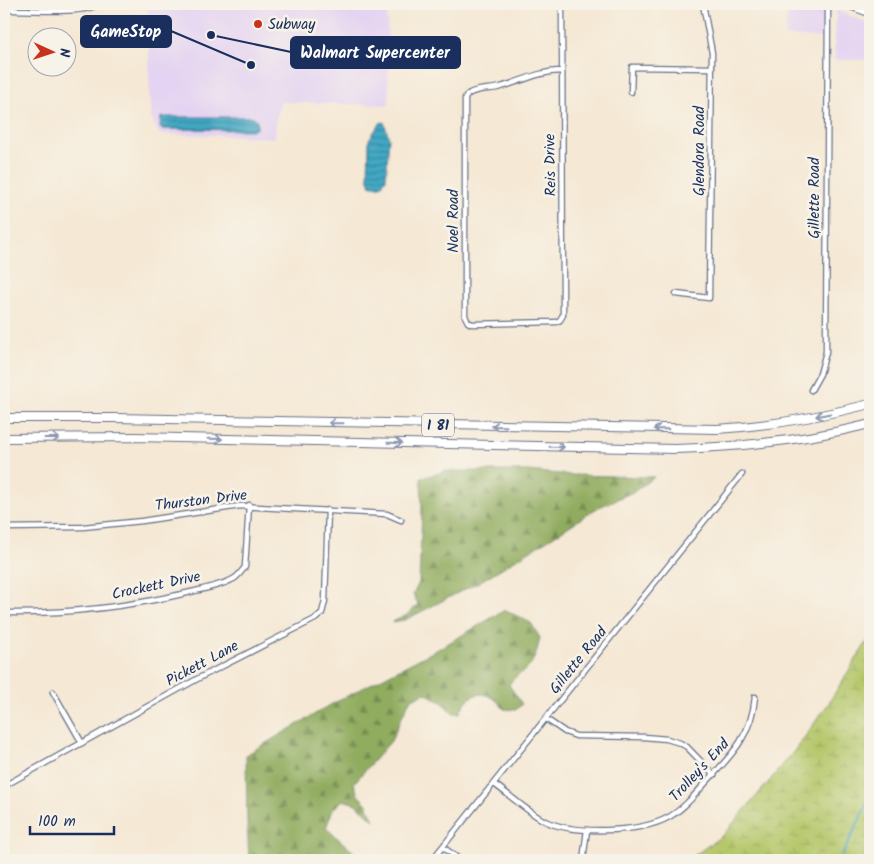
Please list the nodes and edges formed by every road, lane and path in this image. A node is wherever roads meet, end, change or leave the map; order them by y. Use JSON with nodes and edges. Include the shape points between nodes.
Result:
{"nodes":[{"id":1,"x":562,"y":4,"type":"edge"},
{"id":2,"x":703,"y":4,"type":"edge"},
{"id":3,"x":828,"y":4,"type":"edge"},
{"id":4,"x":846,"y":4,"type":"edge"},
{"id":5,"x":8,"y":5,"type":"edge"},
{"id":6,"x":95,"y":6,"type":"edge"},
{"id":7,"x":870,"y":13,"type":"edge"},
{"id":8,"x":712,"y":68,"type":"junction"},
{"id":9,"x":562,"y":71,"type":"junction"},
{"id":10,"x":630,"y":92,"type":"dead end"},
{"id":11,"x":676,"y":294,"type":"dead end"},
{"id":12,"x":481,"y":325,"type":"joint"},
{"id":13,"x":811,"y":390,"type":"dead end"},
{"id":14,"x":870,"y":404,"type":"edge"},
{"id":15,"x":4,"y":418,"type":"edge"},
{"id":16,"x":870,"y":424,"type":"edge"},
{"id":17,"x":4,"y":438,"type":"edge"},
{"id":18,"x":742,"y":474,"type":"dead end"},
{"id":19,"x":250,"y":505,"type":"junction"},
{"id":20,"x":328,"y":510,"type":"junction"},
{"id":21,"x":401,"y":520,"type":"dead end"},
{"id":22,"x":4,"y":528,"type":"edge"},
{"id":23,"x":4,"y":613,"type":"edge"},
{"id":24,"x":53,"y":692,"type":"dead end"},
{"id":25,"x":755,"y":697,"type":"dead end"},
{"id":26,"x":546,"y":719,"type":"junction"},
{"id":27,"x":82,"y":743,"type":"junction"},
{"id":28,"x":714,"y":775,"type":"junction"},
{"id":29,"x":494,"y":784,"type":"junction"},
{"id":30,"x":4,"y":786,"type":"edge"},
{"id":31,"x":587,"y":830,"type":"junction"},
{"id":32,"x":443,"y":847,"type":"junction"},
{"id":33,"x":432,"y":860,"type":"edge"},
{"id":34,"x":460,"y":860,"type":"edge"},
{"id":35,"x":583,"y":860,"type":"edge"}],
"edges":[{"from":1,"to":9,"type":"street","name":"Reis Drive"},
{"from":2,"to":8,"type":"street","name":"Glendora Road"},
{"from":3,"to":13,"type":"street","name":"Gillette Road","via":[[826,352]]},
{"from":4,"to":7,"type":"main road"},
{"from":5,"to":6,"type":"street","via":[[14,10]]},
{"from":8,"to":10,"type":"street","via":[[632,67]]},
{"from":8,"to":11,"type":"street","name":"Glendora Road","via":[[709,298]]},
{"from":9,"to":12,"type":"street","name":"Reis Drive","via":[[564,312],[556,322]]},
{"from":9,"to":12,"type":"street","name":"Noel Road","via":[[546,72],[502,87],[473,92],[465,98],[465,316],[468,322]]},
{"from":14,"to":15,"type":"highway","number":"I 81","one_way":true,"via":[[803,419],[717,429]]},
{"from":17,"to":16,"type":"highway","number":"I 81","one_way":true,"via":[[675,449],[775,443]]},
{"from":18,"to":26,"type":"street","name":"Gillette Road"},
{"from":19,"to":20,"type":"street","name":"Thurston Drive"},
{"from":19,"to":22,"type":"street","name":"Thurston Drive","via":[[83,527]]},
{"from":19,"to":23,"type":"street","name":"Crockett Drive","via":[[245,567],[229,581],[172,596],[105,608]]},
{"from":20,"to":21,"type":"street","name":"Thurston Drive","via":[[387,514]]},
{"from":20,"to":27,"type":"street","name":"Pickett Lane","via":[[322,613]]},
{"from":24,"to":27,"type":"street"},
{"from":25,"to":28,"type":"street","name":"Trolley's End","via":[[747,731],[739,746]]},
{"from":26,"to":28,"type":"street","via":[[576,736],[644,737],[680,743]]},
{"from":26,"to":29,"type":"street","name":"Gillette Road"},
{"from":27,"to":30,"type":"street","name":"Pickett Lane"},
{"from":28,"to":31,"type":"street","name":"Trolley's End","via":[[688,803],[667,818],[643,827]]},
{"from":29,"to":31,"type":"street","name":"Trolley's End","via":[[544,820]]},
{"from":29,"to":32,"type":"street","name":"Gillette Road"},
{"from":31,"to":35,"type":"street"},
{"from":32,"to":33,"type":"street","name":"Gillette Road"},
{"from":32,"to":34,"type":"street"}]}
